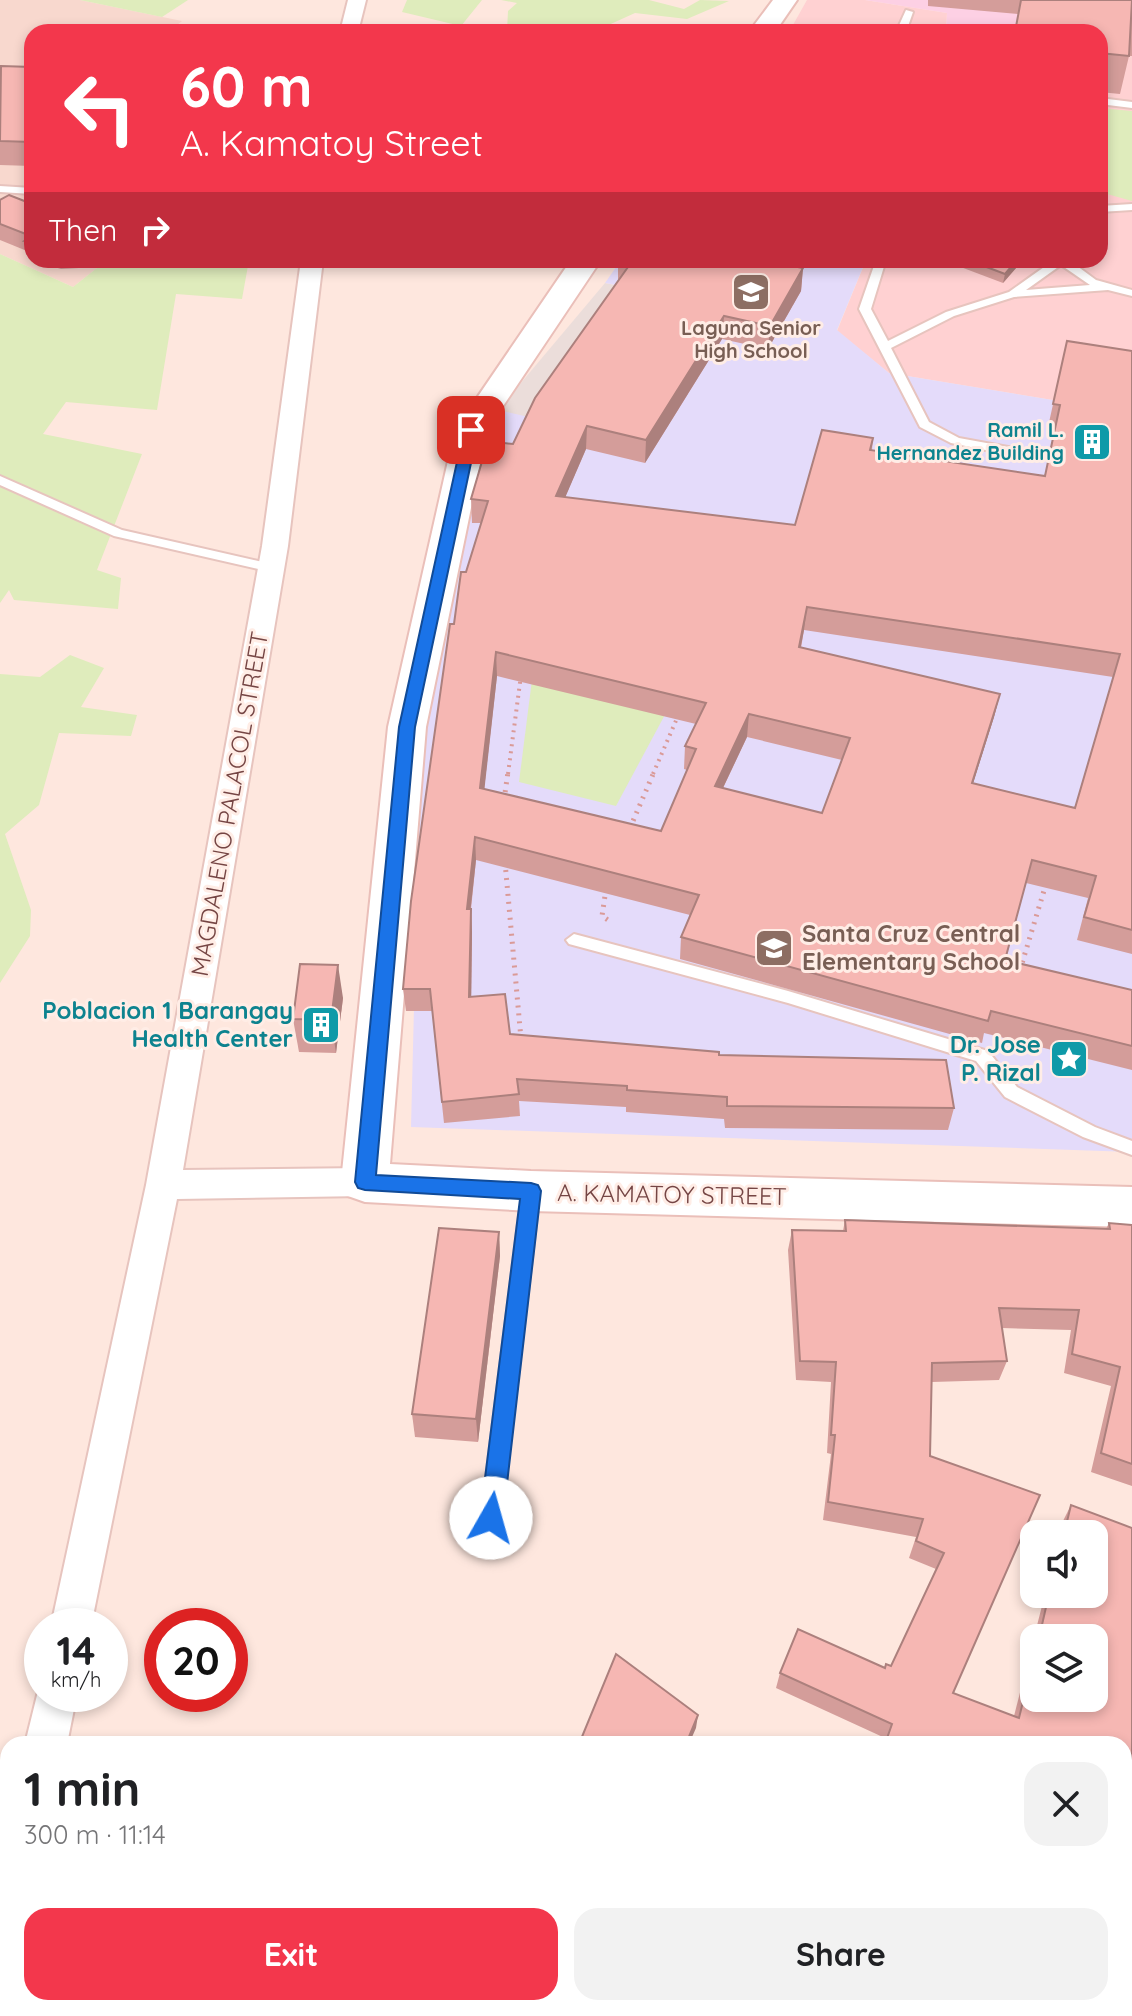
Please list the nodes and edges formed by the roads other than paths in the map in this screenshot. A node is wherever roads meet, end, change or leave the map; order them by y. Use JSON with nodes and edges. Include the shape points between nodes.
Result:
{"nodes":[{"id":1,"x":357,"y":0,"type":"edge"},
{"id":2,"x":785,"y":0,"type":"edge"},
{"id":3,"x":909,"y":12,"type":"dead end"},
{"id":4,"x":351,"y":24,"type":"edge"},
{"id":5,"x":770,"y":24,"type":"edge"},
{"id":6,"x":904,"y":24,"type":"edge"},
{"id":7,"x":1108,"y":102,"type":"edge"},
{"id":8,"x":1132,"y":105,"type":"edge"},
{"id":9,"x":0,"y":189,"type":"edge"},
{"id":10,"x":24,"y":190,"type":"edge"},
{"id":11,"x":1108,"y":204,"type":"edge"},
{"id":12,"x":1114,"y":207,"type":"junction"},
{"id":13,"x":1132,"y":207,"type":"edge"},
{"id":14,"x":1108,"y":208,"type":"edge"},
{"id":15,"x":311,"y":268,"type":"edge"},
{"id":16,"x":581,"y":268,"type":"edge"},
{"id":17,"x":878,"y":268,"type":"edge"},
{"id":18,"x":1050,"y":268,"type":"edge"},
{"id":19,"x":1071,"y":268,"type":"edge"},
{"id":20,"x":1107,"y":287,"type":"junction"},
{"id":21,"x":1132,"y":293,"type":"edge"},
{"id":22,"x":1013,"y":294,"type":"junction"},
{"id":23,"x":885,"y":347,"type":"junction"},
{"id":24,"x":1015,"y":452,"type":"dead end"},
{"id":25,"x":0,"y":480,"type":"edge"},
{"id":26,"x":271,"y":568,"type":"junction"},
{"id":27,"x":574,"y":940,"type":"dead end"},
{"id":28,"x":1132,"y":1148,"type":"edge"},
{"id":29,"x":365,"y":1182,"type":"junction"},
{"id":30,"x":163,"y":1185,"type":"junction"},
{"id":31,"x":531,"y":1191,"type":"junction"},
{"id":32,"x":1132,"y":1207,"type":"edge"},
{"id":33,"x":491,"y":1518,"type":"dead end"},
{"id":34,"x":75,"y":1608,"type":"edge"},
{"id":35,"x":52,"y":1712,"type":"edge"},
{"id":36,"x":48,"y":1736,"type":"edge"}],
"edges":[{"from":1,"to":4,"type":"street"},
{"from":2,"to":5,"type":"street"},
{"from":3,"to":6,"type":"lane"},
{"from":7,"to":8,"type":"lane"},
{"from":9,"to":10,"type":"lane"},
{"from":11,"to":12,"type":"lane"},
{"from":12,"to":13,"type":"lane"},
{"from":12,"to":14,"type":"lane"},
{"from":15,"to":26,"type":"street","name":"MAGDALENO PALACOL STREET"},
{"from":16,"to":29,"type":"street","via":[[471,430],[407,727]]},
{"from":17,"to":23,"type":"lane","via":[[865,309]]},
{"from":18,"to":22,"type":"lane"},
{"from":19,"to":20,"type":"lane"},
{"from":20,"to":21,"type":"lane"},
{"from":20,"to":22,"type":"lane"},
{"from":22,"to":23,"type":"lane","via":[[950,314]]},
{"from":23,"to":24,"type":"lane","via":[[924,424],[934,433]]},
{"from":25,"to":26,"type":"lane","via":[[118,533]]},
{"from":26,"to":30,"type":"street","name":"MAGDALENO PALACOL STREET"},
{"from":27,"to":28,"type":"lane","via":[[982,1056],[1011,1092]]},
{"from":29,"to":30,"type":"street","name":"A. KAMATOY STREET"},
{"from":29,"to":31,"type":"street","name":"A. KAMATOY STREET"},
{"from":30,"to":34,"type":"street","name":"MAGDALENO PALACOL STREET"},
{"from":31,"to":32,"type":"street","name":"A. KAMATOY STREET"},
{"from":31,"to":33,"type":"lane"},
{"from":35,"to":36,"type":"street"}]}
